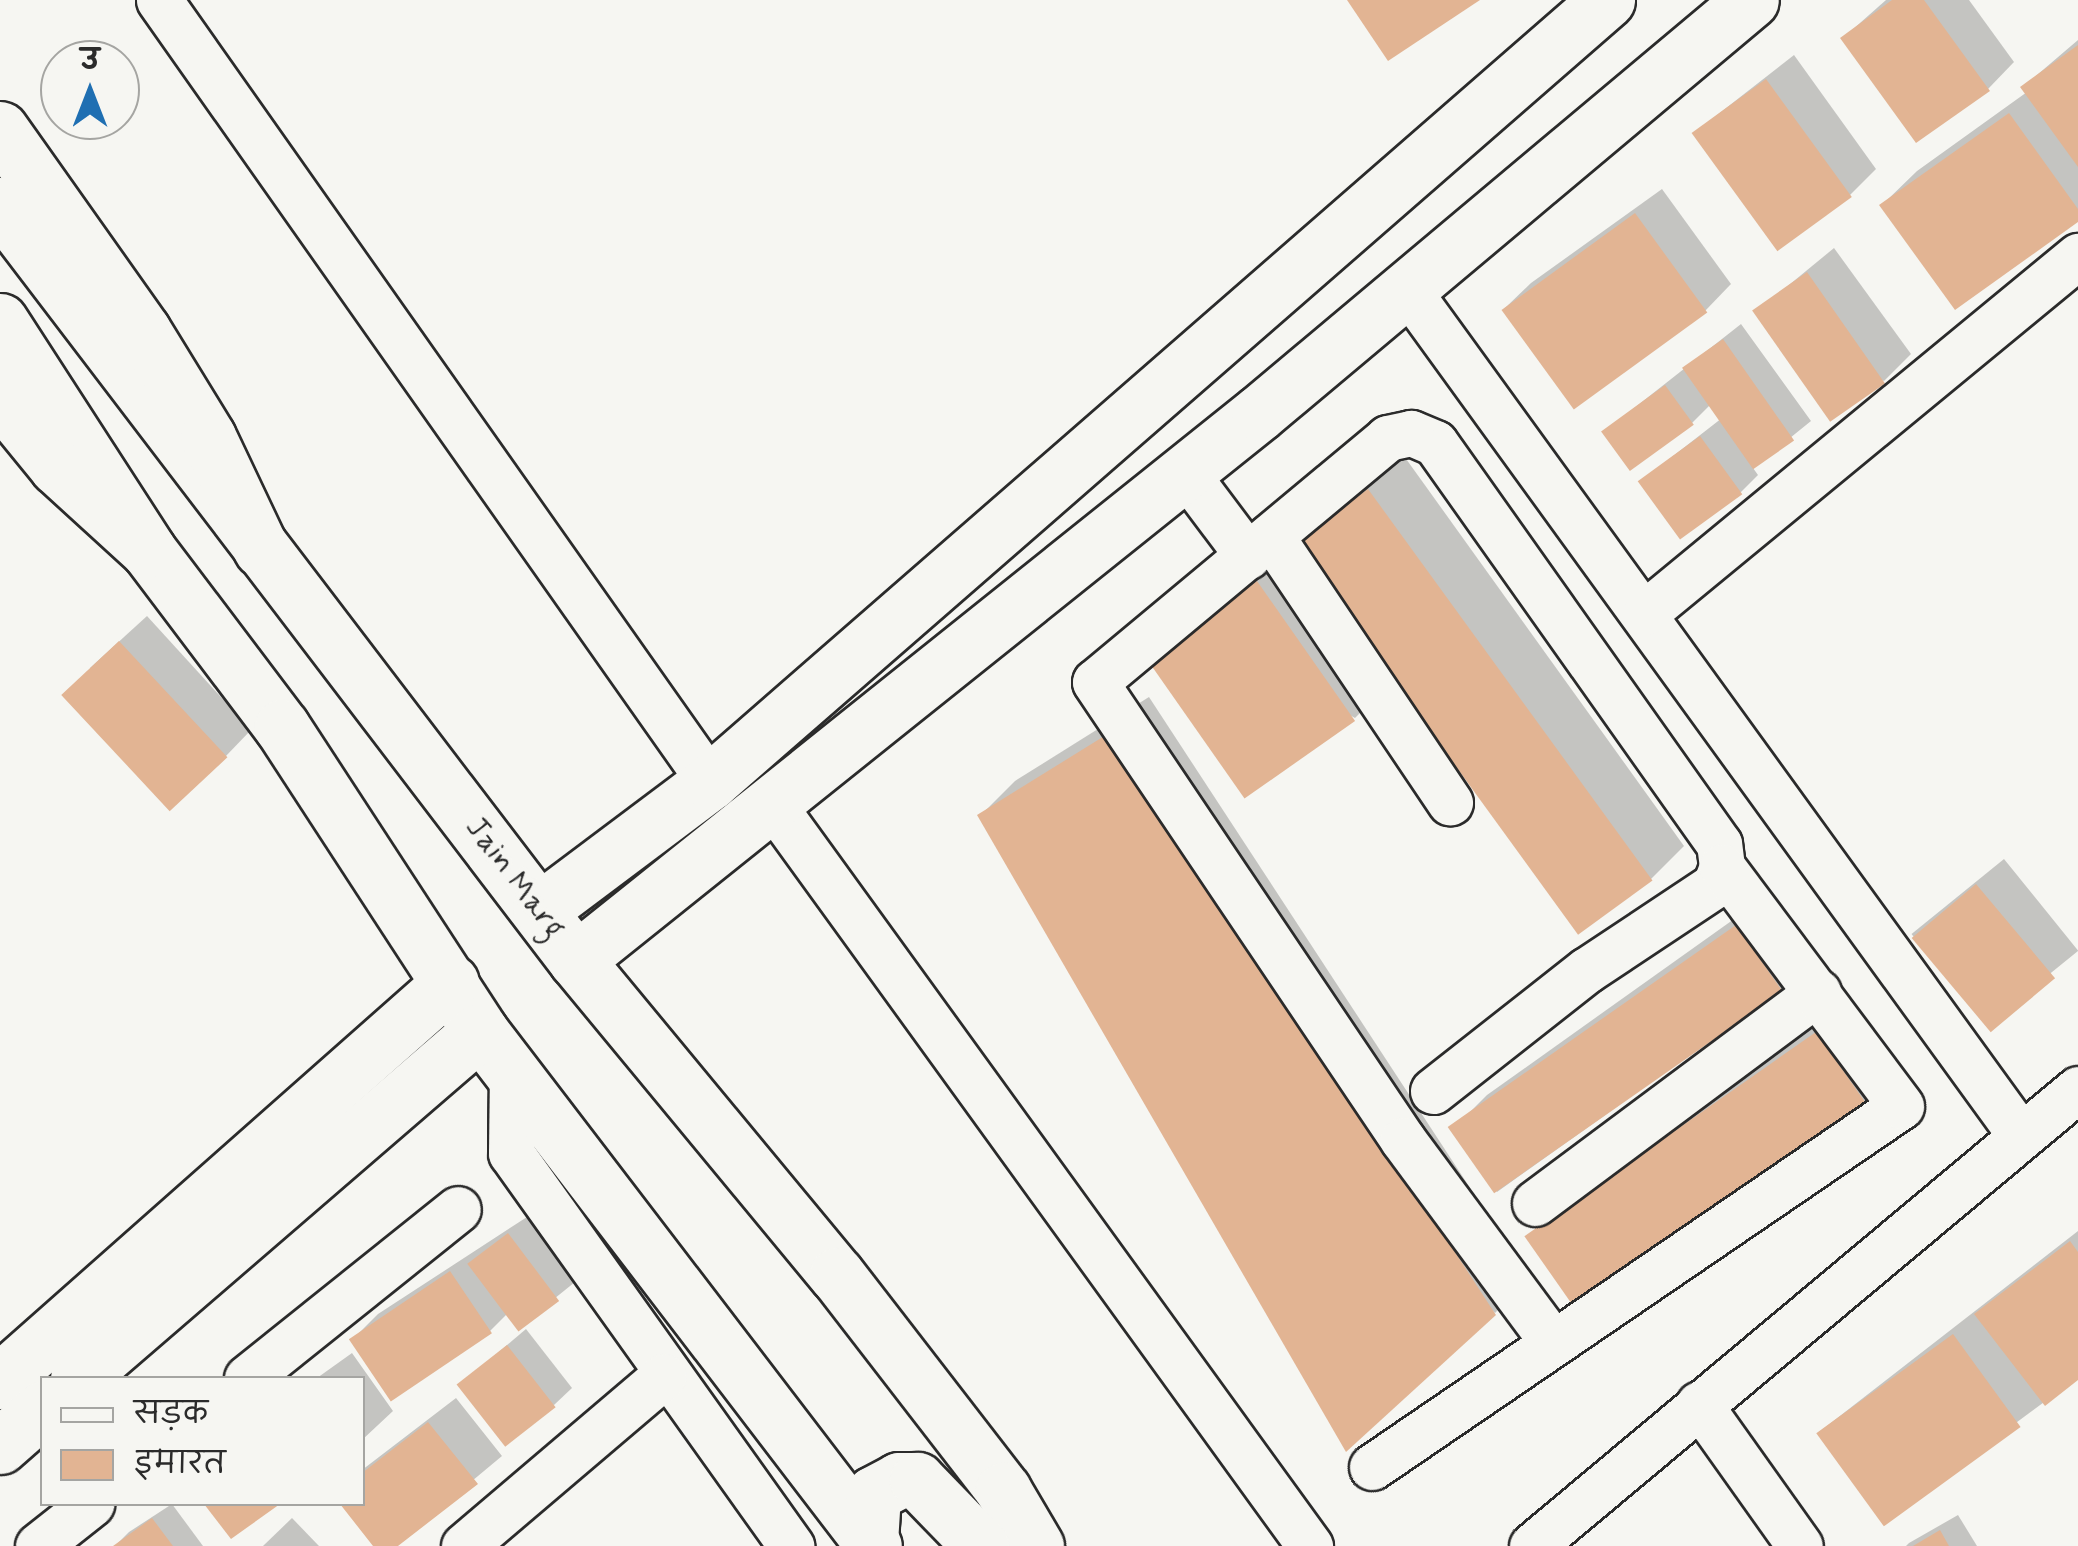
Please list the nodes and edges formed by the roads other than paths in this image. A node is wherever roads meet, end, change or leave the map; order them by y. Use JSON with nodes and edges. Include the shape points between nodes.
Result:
{"nodes":[{"id":1,"x":159,"y":0,"type":"edge"},
{"id":2,"x":1607,"y":0,"type":"edge"},
{"id":3,"x":1750,"y":0,"type":"edge"},
{"id":4,"x":0,"y":130,"type":"edge"},
{"id":5,"x":0,"y":205,"type":"edge"},
{"id":6,"x":2078,"y":256,"type":"edge"},
{"id":7,"x":1407,"y":288,"type":"junction"},
{"id":8,"x":0,"y":320,"type":"edge"},
{"id":9,"x":0,"y":397,"type":"edge"},
{"id":10,"x":1185,"y":472,"type":"junction"},
{"id":11,"x":1260,"y":546,"type":"junction"},
{"id":12,"x":148,"y":550,"type":"junction"},
{"id":13,"x":261,"y":550,"type":"junction"},
{"id":14,"x":1646,"y":612,"type":"junction"},
{"id":15,"x":710,"y":782,"type":"junction"},
{"id":16,"x":772,"y":802,"type":"junction"},
{"id":17,"x":1450,"y":802,"type":"dead end"},
{"id":18,"x":1722,"y":867,"type":"junction"},
{"id":19,"x":541,"y":910,"type":"junction"},
{"id":20,"x":576,"y":960,"type":"junction"},
{"id":21,"x":451,"y":982,"type":"junction"},
{"id":22,"x":1818,"y":992,"type":"junction"},
{"id":23,"x":496,"y":1050,"type":"junction"},
{"id":24,"x":2078,"y":1088,"type":"edge"},
{"id":25,"x":1434,"y":1090,"type":"dead end"},
{"id":26,"x":2021,"y":1136,"type":"junction"},
{"id":27,"x":1536,"y":1203,"type":"dead end"},
{"id":28,"x":458,"y":1209,"type":"dead end"},
{"id":29,"x":1552,"y":1340,"type":"junction"},
{"id":30,"x":81,"y":1376,"type":"edge"},
{"id":31,"x":249,"y":1376,"type":"edge"},
{"id":32,"x":664,"y":1376,"type":"junction"},
{"id":33,"x":0,"y":1382,"type":"edge"},
{"id":34,"x":1699,"y":1404,"type":"junction"},
{"id":35,"x":40,"y":1411,"type":"edge"},
{"id":36,"x":0,"y":1446,"type":"edge"},
{"id":37,"x":1372,"y":1467,"type":"dead end"},
{"id":38,"x":88,"y":1506,"type":"edge"},
{"id":39,"x":872,"y":1544,"type":"edge"},
{"id":40,"x":38,"y":1546,"type":"edge"},
{"id":41,"x":464,"y":1546,"type":"edge"},
{"id":42,"x":791,"y":1546,"type":"edge"},
{"id":43,"x":980,"y":1546,"type":"edge"},
{"id":44,"x":1036,"y":1546,"type":"edge"},
{"id":45,"x":1310,"y":1546,"type":"edge"},
{"id":46,"x":1532,"y":1546,"type":"edge"},
{"id":47,"x":1800,"y":1546,"type":"edge"}],
"edges":[{"from":1,"to":15,"type":"street"},
{"from":2,"to":15,"type":"street"},
{"from":3,"to":7,"type":"street"},
{"from":4,"to":13,"type":"street","via":[[208,436]]},
{"from":5,"to":13,"type":"street","name":"Jain Marg"},
{"from":6,"to":14,"type":"street"},
{"from":7,"to":10,"type":"street"},
{"from":7,"to":14,"type":"street"},
{"from":8,"to":12,"type":"street"},
{"from":9,"to":12,"type":"street","via":[[57,467]]},
{"from":10,"to":11,"type":"street"},
{"from":10,"to":16,"type":"street"},
{"from":11,"to":17,"type":"street"},
{"from":11,"to":18,"type":"street","via":[[1388,438],[1411,433],[1435,443],[1719,844]]},
{"from":11,"to":29,"type":"street","via":[[1095,682],[1403,1140]]},
{"from":12,"to":21,"type":"street","via":[[282,727]]},
{"from":13,"to":19,"type":"street","name":"Jain Marg"},
{"from":14,"to":26,"type":"street"},
{"from":15,"to":19,"type":"street"},
{"from":16,"to":20,"type":"street"},
{"from":16,"to":45,"type":"street"},
{"from":18,"to":22,"type":"street"},
{"from":18,"to":25,"type":"street","via":[[1715,885],[1587,970]]},
{"from":19,"to":20,"type":"street","name":"Jain Marg"},
{"from":20,"to":44,"type":"street","name":"Jain Marg","via":[[837,1275],[1003,1490]]},
{"from":21,"to":23,"type":"street"},
{"from":21,"to":33,"type":"street"},
{"from":22,"to":27,"type":"street"},
{"from":22,"to":29,"type":"street","via":[[1902,1106]]},
{"from":23,"to":30,"type":"street"},
{"from":23,"to":32,"type":"street","via":[[511,1153]]},
{"from":23,"to":39,"type":"street"},
{"from":24,"to":26,"type":"street"},
{"from":26,"to":34,"type":"street"},
{"from":28,"to":31,"type":"street"},
{"from":29,"to":37,"type":"street"},
{"from":32,"to":41,"type":"street"},
{"from":32,"to":42,"type":"street"},
{"from":34,"to":46,"type":"street"},
{"from":34,"to":47,"type":"street"},
{"from":35,"to":36,"type":"street"},
{"from":38,"to":40,"type":"street"},
{"from":39,"to":43,"type":"street","via":[[873,1494],[898,1480],[918,1480]]}]}
